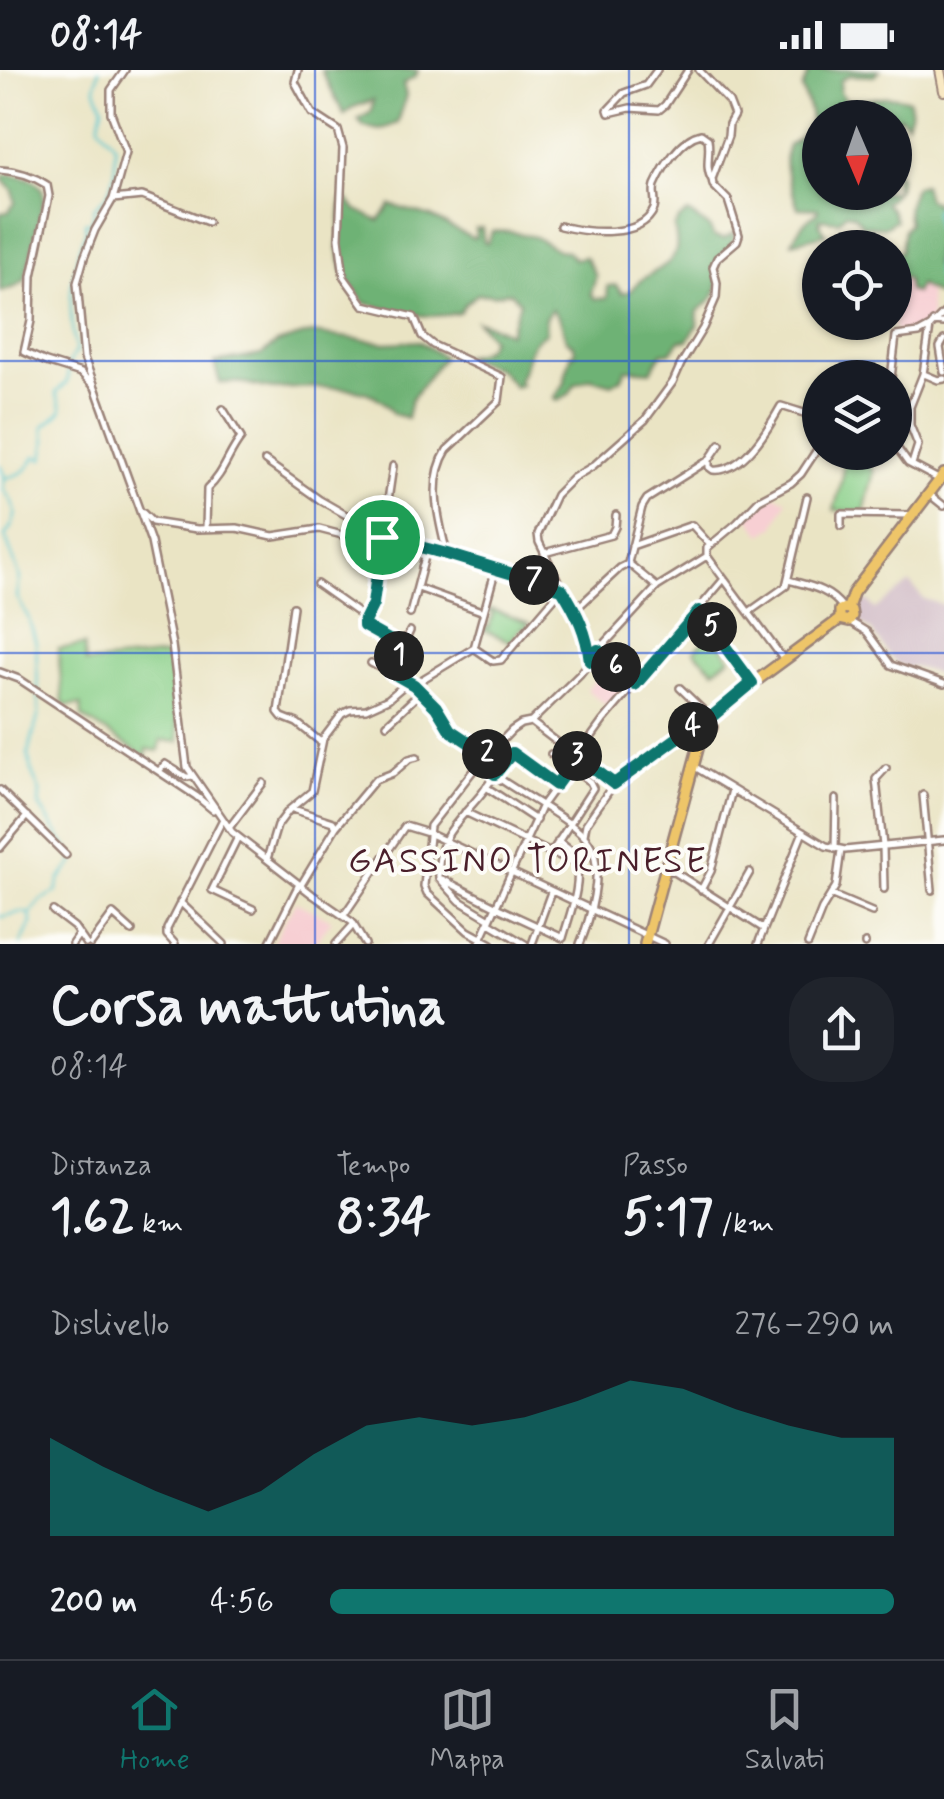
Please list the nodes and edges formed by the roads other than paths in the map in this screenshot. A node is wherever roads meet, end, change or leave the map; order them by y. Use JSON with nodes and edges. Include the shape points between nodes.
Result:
{"nodes":[{"id":1,"x":125,"y":70,"type":"edge"},
{"id":2,"x":298,"y":70,"type":"edge"},
{"id":3,"x":657,"y":70,"type":"edge"},
{"id":4,"x":688,"y":70,"type":"edge"},
{"id":5,"x":699,"y":70,"type":"edge"},
{"id":6,"x":940,"y":70,"type":"edge"},
{"id":7,"x":944,"y":91,"type":"edge"},
{"id":8,"x":0,"y":170,"type":"edge"},
{"id":9,"x":713,"y":182,"type":"junction"},
{"id":10,"x":113,"y":199,"type":"junction"},
{"id":11,"x":208,"y":222,"type":"dead end"},
{"id":12,"x":560,"y":226,"type":"dead end"},
{"id":13,"x":944,"y":313,"type":"edge"},
{"id":14,"x":944,"y":323,"type":"edge"},
{"id":15,"x":932,"y":324,"type":"junction"},
{"id":16,"x":944,"y":340,"type":"edge"},
{"id":17,"x":893,"y":360,"type":"edge"},
{"id":18,"x":923,"y":374,"type":"junction"},
{"id":19,"x":944,"y":375,"type":"edge"},
{"id":20,"x":95,"y":386,"type":"junction"},
{"id":21,"x":912,"y":402,"type":"edge"},
{"id":22,"x":222,"y":409,"type":"dead end"},
{"id":23,"x":802,"y":412,"type":"edge"},
{"id":24,"x":912,"y":430,"type":"edge"},
{"id":25,"x":720,"y":444,"type":"dead end"},
{"id":26,"x":709,"y":460,"type":"junction"},
{"id":27,"x":265,"y":461,"type":"dead end"},
{"id":28,"x":912,"y":464,"type":"joint"},
{"id":29,"x":392,"y":466,"type":"dead end"},
{"id":30,"x":803,"y":470,"type":"edge"},
{"id":31,"x":942,"y":477,"type":"edge"},
{"id":32,"x":929,"y":494,"type":"junction"},
{"id":33,"x":807,"y":497,"type":"dead end"},
{"id":34,"x":944,"y":506,"type":"edge"},
{"id":35,"x":616,"y":514,"type":"dead end"},
{"id":36,"x":913,"y":515,"type":"junction"},
{"id":37,"x":150,"y":525,"type":"junction"},
{"id":38,"x":841,"y":526,"type":"dead end"},
{"id":39,"x":206,"y":529,"type":"junction"},
{"id":40,"x":363,"y":537,"type":"junction"},
{"id":41,"x":382,"y":537,"type":"junction"},
{"id":42,"x":710,"y":545,"type":"junction"},
{"id":43,"x":632,"y":546,"type":"junction"},
{"id":44,"x":427,"y":548,"type":"junction"},
{"id":45,"x":544,"y":553,"type":"junction"},
{"id":46,"x":447,"y":554,"type":"junction"},
{"id":47,"x":706,"y":556,"type":"junction"},
{"id":48,"x":628,"y":564,"type":"junction"},
{"id":49,"x":496,"y":568,"type":"junction"},
{"id":50,"x":724,"y":579,"type":"junction"},
{"id":51,"x":788,"y":580,"type":"junction"},
{"id":52,"x":317,"y":584,"type":"dead end"},
{"id":53,"x":657,"y":587,"type":"junction"},
{"id":54,"x":418,"y":588,"type":"junction"},
{"id":55,"x":562,"y":589,"type":"junction"},
{"id":56,"x":293,"y":607,"type":"dead end"},
{"id":57,"x":845,"y":608,"type":"junction"},
{"id":58,"x":575,"y":610,"type":"junction"},
{"id":59,"x":699,"y":611,"type":"junction"},
{"id":60,"x":484,"y":612,"type":"junction"},
{"id":61,"x":748,"y":612,"type":"junction"},
{"id":62,"x":410,"y":614,"type":"dead end"},
{"id":63,"x":366,"y":618,"type":"junction"},
{"id":64,"x":844,"y":620,"type":"junction"},
{"id":65,"x":410,"y":632,"type":"dead end"},
{"id":66,"x":403,"y":648,"type":"junction"},
{"id":67,"x":474,"y":648,"type":"junction"},
{"id":68,"x":598,"y":650,"type":"junction"},
{"id":69,"x":784,"y":660,"type":"junction"},
{"id":70,"x":590,"y":661,"type":"junction"},
{"id":71,"x":371,"y":662,"type":"dead end"},
{"id":72,"x":0,"y":672,"type":"edge"},
{"id":73,"x":391,"y":672,"type":"junction"},
{"id":74,"x":752,"y":683,"type":"junction"},
{"id":75,"x":411,"y":684,"type":"junction"},
{"id":76,"x":944,"y":684,"type":"edge"},
{"id":77,"x":635,"y":685,"type":"junction"},
{"id":78,"x":680,"y":688,"type":"dead end"},
{"id":79,"x":421,"y":692,"type":"junction"},
{"id":80,"x":531,"y":722,"type":"junction"},
{"id":81,"x":705,"y":723,"type":"junction"},
{"id":82,"x":387,"y":724,"type":"dead end"},
{"id":83,"x":322,"y":743,"type":"junction"},
{"id":84,"x":550,"y":754,"type":"dead end"},
{"id":85,"x":488,"y":755,"type":"junction"},
{"id":86,"x":417,"y":756,"type":"dead end"},
{"id":87,"x":577,"y":756,"type":"junction"},
{"id":88,"x":482,"y":762,"type":"junction"},
{"id":89,"x":693,"y":766,"type":"junction"},
{"id":90,"x":569,"y":767,"type":"junction"},
{"id":91,"x":886,"y":768,"type":"dead end"},
{"id":92,"x":159,"y":771,"type":"junction"},
{"id":93,"x":495,"y":774,"type":"junction"},
{"id":94,"x":193,"y":776,"type":"junction"},
{"id":95,"x":263,"y":783,"type":"dead end"},
{"id":96,"x":614,"y":784,"type":"junction"},
{"id":97,"x":556,"y":785,"type":"junction"},
{"id":98,"x":200,"y":786,"type":"junction"},
{"id":99,"x":486,"y":787,"type":"junction"},
{"id":100,"x":0,"y":790,"type":"edge"},
{"id":101,"x":732,"y":790,"type":"junction"},
{"id":102,"x":923,"y":794,"type":"dead end"},
{"id":103,"x":196,"y":796,"type":"junction"},
{"id":104,"x":204,"y":797,"type":"junction"},
{"id":105,"x":836,"y":800,"type":"dead end"},
{"id":106,"x":542,"y":805,"type":"junction"},
{"id":107,"x":292,"y":808,"type":"junction"},
{"id":108,"x":464,"y":812,"type":"junction"},
{"id":109,"x":28,"y":814,"type":"junction"},
{"id":110,"x":223,"y":819,"type":"junction"},
{"id":111,"x":536,"y":820,"type":"junction"},
{"id":112,"x":568,"y":824,"type":"junction"},
{"id":113,"x":336,"y":826,"type":"junction"},
{"id":114,"x":229,"y":828,"type":"junction"},
{"id":115,"x":803,"y":832,"type":"junction"},
{"id":116,"x":428,"y":833,"type":"junction"},
{"id":117,"x":584,"y":835,"type":"junction"},
{"id":118,"x":238,"y":837,"type":"junction"},
{"id":119,"x":944,"y":840,"type":"edge"},
{"id":120,"x":444,"y":841,"type":"junction"},
{"id":121,"x":526,"y":841,"type":"junction"},
{"id":122,"x":558,"y":841,"type":"junction"},
{"id":123,"x":927,"y":841,"type":"junction"},
{"id":124,"x":883,"y":846,"type":"junction"},
{"id":125,"x":0,"y":848,"type":"edge"},
{"id":126,"x":838,"y":849,"type":"junction"},
{"id":127,"x":551,"y":853,"type":"junction"},
{"id":128,"x":66,"y":854,"type":"dead end"},
{"id":129,"x":575,"y":858,"type":"junction"},
{"id":130,"x":267,"y":859,"type":"junction"},
{"id":131,"x":665,"y":866,"type":"junction"},
{"id":132,"x":750,"y":872,"type":"dead end"},
{"id":133,"x":511,"y":873,"type":"junction"},
{"id":134,"x":440,"y":878,"type":"junction"},
{"id":135,"x":300,"y":885,"type":"junction"},
{"id":136,"x":884,"y":889,"type":"dead end"},
{"id":137,"x":701,"y":890,"type":"junction"},
{"id":138,"x":932,"y":890,"type":"dead end"},
{"id":139,"x":551,"y":892,"type":"junction"},
{"id":140,"x":832,"y":895,"type":"junction"},
{"id":141,"x":180,"y":902,"type":"junction"},
{"id":142,"x":573,"y":903,"type":"junction"},
{"id":143,"x":496,"y":907,"type":"junction"},
{"id":144,"x":728,"y":908,"type":"junction"},
{"id":145,"x":253,"y":909,"type":"dead end"},
{"id":146,"x":53,"y":911,"type":"dead end"},
{"id":147,"x":592,"y":911,"type":"junction"},
{"id":148,"x":872,"y":912,"type":"dead end"},
{"id":149,"x":344,"y":915,"type":"junction"},
{"id":150,"x":489,"y":920,"type":"junction"},
{"id":151,"x":354,"y":924,"type":"junction"},
{"id":152,"x":538,"y":927,"type":"junction"},
{"id":153,"x":764,"y":929,"type":"junction"},
{"id":154,"x":132,"y":931,"type":"dead end"},
{"id":155,"x":79,"y":934,"type":"junction"},
{"id":156,"x":647,"y":939,"type":"edge"},
{"id":157,"x":480,"y":941,"type":"edge"},
{"id":158,"x":72,"y":944,"type":"edge"},
{"id":159,"x":89,"y":944,"type":"edge"},
{"id":160,"x":175,"y":944,"type":"edge"},
{"id":161,"x":224,"y":944,"type":"edge"},
{"id":162,"x":269,"y":944,"type":"edge"},
{"id":163,"x":336,"y":944,"type":"edge"},
{"id":164,"x":365,"y":944,"type":"edge"},
{"id":165,"x":492,"y":944,"type":"edge"},
{"id":166,"x":528,"y":944,"type":"edge"},
{"id":167,"x":580,"y":944,"type":"edge"},
{"id":168,"x":664,"y":944,"type":"edge"},
{"id":169,"x":708,"y":944,"type":"edge"},
{"id":170,"x":758,"y":944,"type":"edge"},
{"id":171,"x":808,"y":944,"type":"edge"}],
"edges":[{"from":1,"to":10,"type":"street","via":[[111,90],[111,112],[126,152]]},
{"from":2,"to":46,"type":"street","via":[[295,82],[312,113],[338,130],[343,148],[344,277],[364,305],[414,316],[433,345],[502,377],[499,401],[441,460],[435,493]]},
{"from":3,"to":4,"type":"street","via":[[646,86],[618,98],[609,113],[660,110]]},
{"from":5,"to":9,"type":"street","via":[[734,115]]},
{"from":6,"to":7,"type":"main road"},
{"from":8,"to":20,"type":"street","via":[[36,178],[49,196],[24,352]]},
{"from":9,"to":12,"type":"street","via":[[708,139],[690,136],[655,186],[654,208],[642,223],[604,233]]},
{"from":9,"to":45,"type":"street","via":[[728,200],[739,235],[713,267],[716,298],[703,328],[645,420],[556,495],[538,534]]},
{"from":10,"to":11,"type":"street","via":[[142,196]]},
{"from":10,"to":20,"type":"street","via":[[77,283],[84,358]]},
{"from":13,"to":15,"type":"street"},
{"from":14,"to":15,"type":"street"},
{"from":15,"to":17,"type":"street","via":[[896,336]]},
{"from":15,"to":18,"type":"street"},
{"from":16,"to":19,"type":"street"},
{"from":18,"to":19,"type":"street","via":[[938,380]]},
{"from":18,"to":21,"type":"street"},
{"from":20,"to":37,"type":"street"},
{"from":22,"to":39,"type":"street","via":[[241,438],[207,488]]},
{"from":23,"to":26,"type":"street","via":[[781,406],[736,464],[713,470]]},
{"from":24,"to":28,"type":"street","via":[[918,445]]},
{"from":25,"to":26,"type":"street"},
{"from":26,"to":43,"type":"street","via":[[647,500]]},
{"from":27,"to":40,"type":"street","via":[[360,522]]},
{"from":28,"to":31,"type":"street"},
{"from":29,"to":41,"type":"street"},
{"from":30,"to":42,"type":"street"},
{"from":31,"to":32,"type":"main road"},
{"from":32,"to":34,"type":"street"},
{"from":32,"to":36,"type":"main road"},
{"from":33,"to":51,"type":"street"},
{"from":35,"to":45,"type":"street","via":[[610,535]]},
{"from":36,"to":38,"type":"street","via":[[841,514]]},
{"from":36,"to":57,"type":"main road"},
{"from":37,"to":39,"type":"street"},
{"from":37,"to":94,"type":"street"},
{"from":39,"to":40,"type":"street","via":[[273,536],[319,529]]},
{"from":40,"to":41,"type":"street"},
{"from":41,"to":44,"type":"street"},
{"from":41,"to":63,"type":"street"},
{"from":42,"to":43,"type":"street","via":[[692,525]]},
{"from":42,"to":47,"type":"street"},
{"from":43,"to":48,"type":"street"},
{"from":44,"to":46,"type":"street"},
{"from":44,"to":54,"type":"street"},
{"from":45,"to":55,"type":"street"},
{"from":46,"to":49,"type":"street"},
{"from":47,"to":50,"type":"street"},
{"from":47,"to":53,"type":"street"},
{"from":48,"to":53,"type":"street"},
{"from":48,"to":58,"type":"street"},
{"from":49,"to":55,"type":"street"},
{"from":49,"to":60,"type":"street"},
{"from":50,"to":59,"type":"street"},
{"from":50,"to":61,"type":"street"},
{"from":51,"to":57,"type":"street","via":[[818,588]]},
{"from":51,"to":61,"type":"street"},
{"from":52,"to":63,"type":"street"},
{"from":53,"to":68,"type":"street"},
{"from":54,"to":60,"type":"street"},
{"from":54,"to":62,"type":"street"},
{"from":55,"to":58,"type":"street"},
{"from":55,"to":67,"type":"street","via":[[501,660]]},
{"from":56,"to":83,"type":"street","via":[[278,712]]},
{"from":57,"to":64,"type":"main road","via":[[852,613]]},
{"from":58,"to":70,"type":"street"},
{"from":59,"to":74,"type":"street"},
{"from":59,"to":77,"type":"street"},
{"from":60,"to":67,"type":"street"},
{"from":61,"to":69,"type":"street"},
{"from":63,"to":66,"type":"street","via":[[364,626]]},
{"from":64,"to":69,"type":"main road"},
{"from":64,"to":76,"type":"street","via":[[867,632],[891,665]]},
{"from":65,"to":66,"type":"street"},
{"from":66,"to":73,"type":"street"},
{"from":67,"to":75,"type":"street"},
{"from":68,"to":70,"type":"street"},
{"from":68,"to":77,"type":"street"},
{"from":69,"to":74,"type":"main road"},
{"from":70,"to":80,"type":"street"},
{"from":71,"to":73,"type":"street"},
{"from":72,"to":92,"type":"street"},
{"from":73,"to":75,"type":"street"},
{"from":74,"to":81,"type":"main road"},
{"from":75,"to":79,"type":"street"},
{"from":75,"to":83,"type":"street","via":[[342,714]]},
{"from":77,"to":87,"type":"street"},
{"from":78,"to":81,"type":"street","via":[[706,713]]},
{"from":79,"to":82,"type":"street"},
{"from":79,"to":85,"type":"street","via":[[450,730]]},
{"from":80,"to":85,"type":"street","via":[[512,730]]},
{"from":80,"to":87,"type":"street"},
{"from":81,"to":89,"type":"main road"},
{"from":81,"to":96,"type":"street"},
{"from":83,"to":107,"type":"street","via":[[312,791]]},
{"from":84,"to":90,"type":"street"},
{"from":85,"to":88,"type":"street"},
{"from":86,"to":113,"type":"street","via":[[374,780]]},
{"from":87,"to":90,"type":"street"},
{"from":87,"to":96,"type":"street"},
{"from":88,"to":93,"type":"street"},
{"from":88,"to":116,"type":"street"},
{"from":89,"to":101,"type":"street"},
{"from":89,"to":131,"type":"main road"},
{"from":90,"to":97,"type":"street"},
{"from":90,"to":112,"type":"street","via":[[593,788]]},
{"from":91,"to":124,"type":"street","via":[[876,779]]},
{"from":92,"to":94,"type":"street","via":[[168,764]]},
{"from":92,"to":103,"type":"street"},
{"from":93,"to":97,"type":"street","via":[[512,753]]},
{"from":93,"to":99,"type":"street"},
{"from":93,"to":106,"type":"street"},
{"from":94,"to":98,"type":"street"},
{"from":95,"to":114,"type":"street"},
{"from":96,"to":117,"type":"street"},
{"from":97,"to":106,"type":"street"},
{"from":98,"to":103,"type":"street"},
{"from":98,"to":104,"type":"street"},
{"from":99,"to":108,"type":"street"},
{"from":99,"to":111,"type":"street"},
{"from":100,"to":109,"type":"street"},
{"from":101,"to":115,"type":"street"},
{"from":101,"to":137,"type":"street"},
{"from":102,"to":123,"type":"street"},
{"from":103,"to":104,"type":"street"},
{"from":104,"to":110,"type":"street"},
{"from":105,"to":126,"type":"street"},
{"from":106,"to":111,"type":"street"},
{"from":106,"to":112,"type":"street"},
{"from":107,"to":113,"type":"street"},
{"from":107,"to":130,"type":"street"},
{"from":108,"to":120,"type":"street"},
{"from":108,"to":121,"type":"street"},
{"from":109,"to":125,"type":"street"},
{"from":109,"to":128,"type":"street"},
{"from":110,"to":114,"type":"street"},
{"from":110,"to":141,"type":"street"},
{"from":111,"to":121,"type":"street"},
{"from":112,"to":117,"type":"street"},
{"from":112,"to":122,"type":"street"},
{"from":113,"to":135,"type":"street"},
{"from":114,"to":118,"type":"street"},
{"from":115,"to":126,"type":"street"},
{"from":115,"to":153,"type":"street"},
{"from":116,"to":120,"type":"street"},
{"from":116,"to":149,"type":"street","via":[[403,827]]},
{"from":116,"to":157,"type":"street","via":[[424,886]]},
{"from":117,"to":147,"type":"street","via":[[594,854]]},
{"from":118,"to":130,"type":"street"},
{"from":118,"to":145,"type":"street","via":[[212,890]]},
{"from":119,"to":123,"type":"street"},
{"from":120,"to":133,"type":"street"},
{"from":120,"to":134,"type":"street"},
{"from":121,"to":127,"type":"street"},
{"from":121,"to":133,"type":"street"},
{"from":122,"to":127,"type":"street"},
{"from":122,"to":129,"type":"street"},
{"from":123,"to":124,"type":"street"},
{"from":123,"to":138,"type":"street"},
{"from":124,"to":126,"type":"street"},
{"from":124,"to":136,"type":"street"},
{"from":126,"to":140,"type":"street"},
{"from":127,"to":129,"type":"street"},
{"from":129,"to":142,"type":"street"},
{"from":130,"to":135,"type":"street"},
{"from":131,"to":137,"type":"street"},
{"from":131,"to":156,"type":"main road"},
{"from":132,"to":144,"type":"street"},
{"from":133,"to":139,"type":"street"},
{"from":133,"to":143,"type":"street"},
{"from":134,"to":143,"type":"street"},
{"from":134,"to":150,"type":"street"},
{"from":135,"to":149,"type":"street"},
{"from":135,"to":162,"type":"street"},
{"from":137,"to":144,"type":"street"},
{"from":139,"to":142,"type":"street"},
{"from":139,"to":152,"type":"street"},
{"from":140,"to":148,"type":"street"},
{"from":140,"to":171,"type":"street"},
{"from":141,"to":160,"type":"street","via":[[166,932]]},
{"from":141,"to":161,"type":"street"},
{"from":142,"to":147,"type":"street"},
{"from":142,"to":152,"type":"street","via":[[562,938]]},
{"from":143,"to":150,"type":"street"},
{"from":143,"to":152,"type":"street"},
{"from":144,"to":153,"type":"street"},
{"from":144,"to":169,"type":"street"},
{"from":146,"to":155,"type":"street"},
{"from":147,"to":156,"type":"street"},
{"from":147,"to":167,"type":"street"},
{"from":149,"to":151,"type":"street"},
{"from":150,"to":157,"type":"street"},
{"from":150,"to":166,"type":"street"},
{"from":151,"to":163,"type":"street"},
{"from":151,"to":164,"type":"street"},
{"from":152,"to":166,"type":"street"},
{"from":153,"to":170,"type":"street"},
{"from":154,"to":159,"type":"street","via":[[113,914]]},
{"from":155,"to":158,"type":"street"},
{"from":155,"to":159,"type":"street"},
{"from":156,"to":168,"type":"street"},
{"from":157,"to":165,"type":"street"}]}
